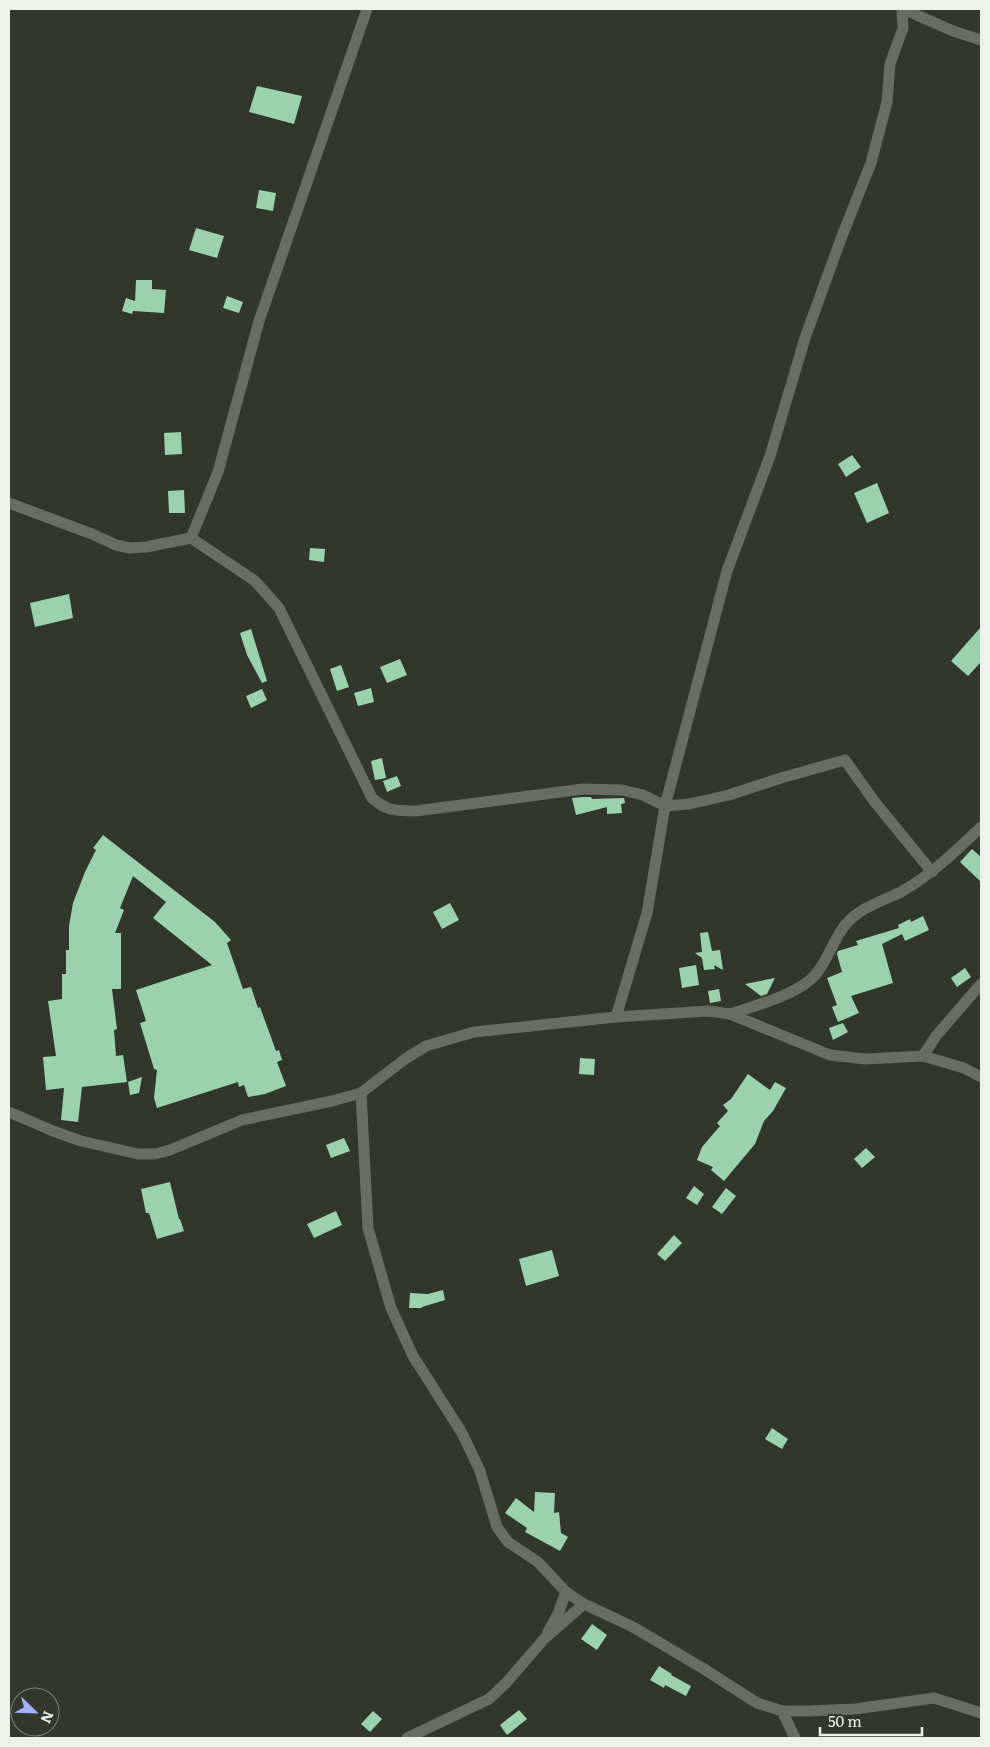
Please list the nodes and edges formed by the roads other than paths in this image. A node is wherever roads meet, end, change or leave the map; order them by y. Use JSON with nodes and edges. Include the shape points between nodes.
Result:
{"nodes":[{"id":1,"x":367,"y":9,"type":"edge"},
{"id":2,"x":902,"y":9,"type":"edge"},
{"id":3,"x":928,"y":21,"type":"junction"},
{"id":4,"x":903,"y":28,"type":"junction"},
{"id":5,"x":981,"y":40,"type":"edge"},
{"id":6,"x":9,"y":503,"type":"edge"},
{"id":7,"x":191,"y":538,"type":"junction"},
{"id":8,"x":665,"y":806,"type":"junction"},
{"id":9,"x":981,"y":828,"type":"edge"},
{"id":10,"x":932,"y":872,"type":"junction"},
{"id":11,"x":981,"y":984,"type":"edge"},
{"id":12,"x":730,"y":1014,"type":"junction"},
{"id":13,"x":616,"y":1018,"type":"junction"},
{"id":14,"x":923,"y":1056,"type":"junction"},
{"id":15,"x":981,"y":1077,"type":"edge"},
{"id":16,"x":361,"y":1093,"type":"junction"},
{"id":17,"x":9,"y":1112,"type":"edge"},
{"id":18,"x":566,"y":1592,"type":"junction"},
{"id":19,"x":584,"y":1604,"type":"junction"},
{"id":20,"x":545,"y":1638,"type":"junction"},
{"id":21,"x":782,"y":1711,"type":"junction"},
{"id":22,"x":981,"y":1713,"type":"edge"},
{"id":23,"x":407,"y":1738,"type":"edge"},
{"id":24,"x":796,"y":1738,"type":"edge"}],
"edges":[{"from":1,"to":7,"type":"street","via":[[259,321],[218,472]]},
{"from":2,"to":3,"type":"street"},
{"from":2,"to":4,"type":"street"},
{"from":3,"to":4,"type":"street"},
{"from":3,"to":5,"type":"street"},
{"from":4,"to":8,"type":"street","via":[[890,64],[887,102],[871,163],[805,338],[770,456],[727,572]]},
{"from":6,"to":7,"type":"street","via":[[130,548]]},
{"from":7,"to":8,"type":"street","via":[[255,581],[279,608],[372,798],[382,807],[416,811],[583,789],[622,790],[643,795]]},
{"from":8,"to":10,"type":"street","via":[[729,794],[845,760]]},
{"from":8,"to":13,"type":"street","via":[[647,913]]},
{"from":9,"to":10,"type":"street"},
{"from":10,"to":12,"type":"street","via":[[853,917],[815,975],[798,988]]},
{"from":11,"to":14,"type":"street"},
{"from":12,"to":13,"type":"street","via":[[708,1011]]},
{"from":12,"to":14,"type":"street","via":[[830,1055],[865,1059]]},
{"from":13,"to":16,"type":"street","via":[[474,1032],[426,1046]]},
{"from":14,"to":15,"type":"street","via":[[964,1068]]},
{"from":16,"to":17,"type":"street","via":[[242,1120],[155,1154],[138,1154],[80,1141]]},
{"from":16,"to":18,"type":"street","via":[[368,1228],[391,1308],[413,1356],[462,1433],[480,1471],[497,1527],[508,1542],[538,1562]]},
{"from":18,"to":19,"type":"street"},
{"from":18,"to":20,"type":"street"},
{"from":19,"to":20,"type":"street"},
{"from":19,"to":21,"type":"street","via":[[633,1627],[757,1703]]},
{"from":20,"to":23,"type":"street","via":[[489,1699]]},
{"from":21,"to":22,"type":"street","via":[[855,1709],[934,1698]]},
{"from":21,"to":24,"type":"street"}]}
